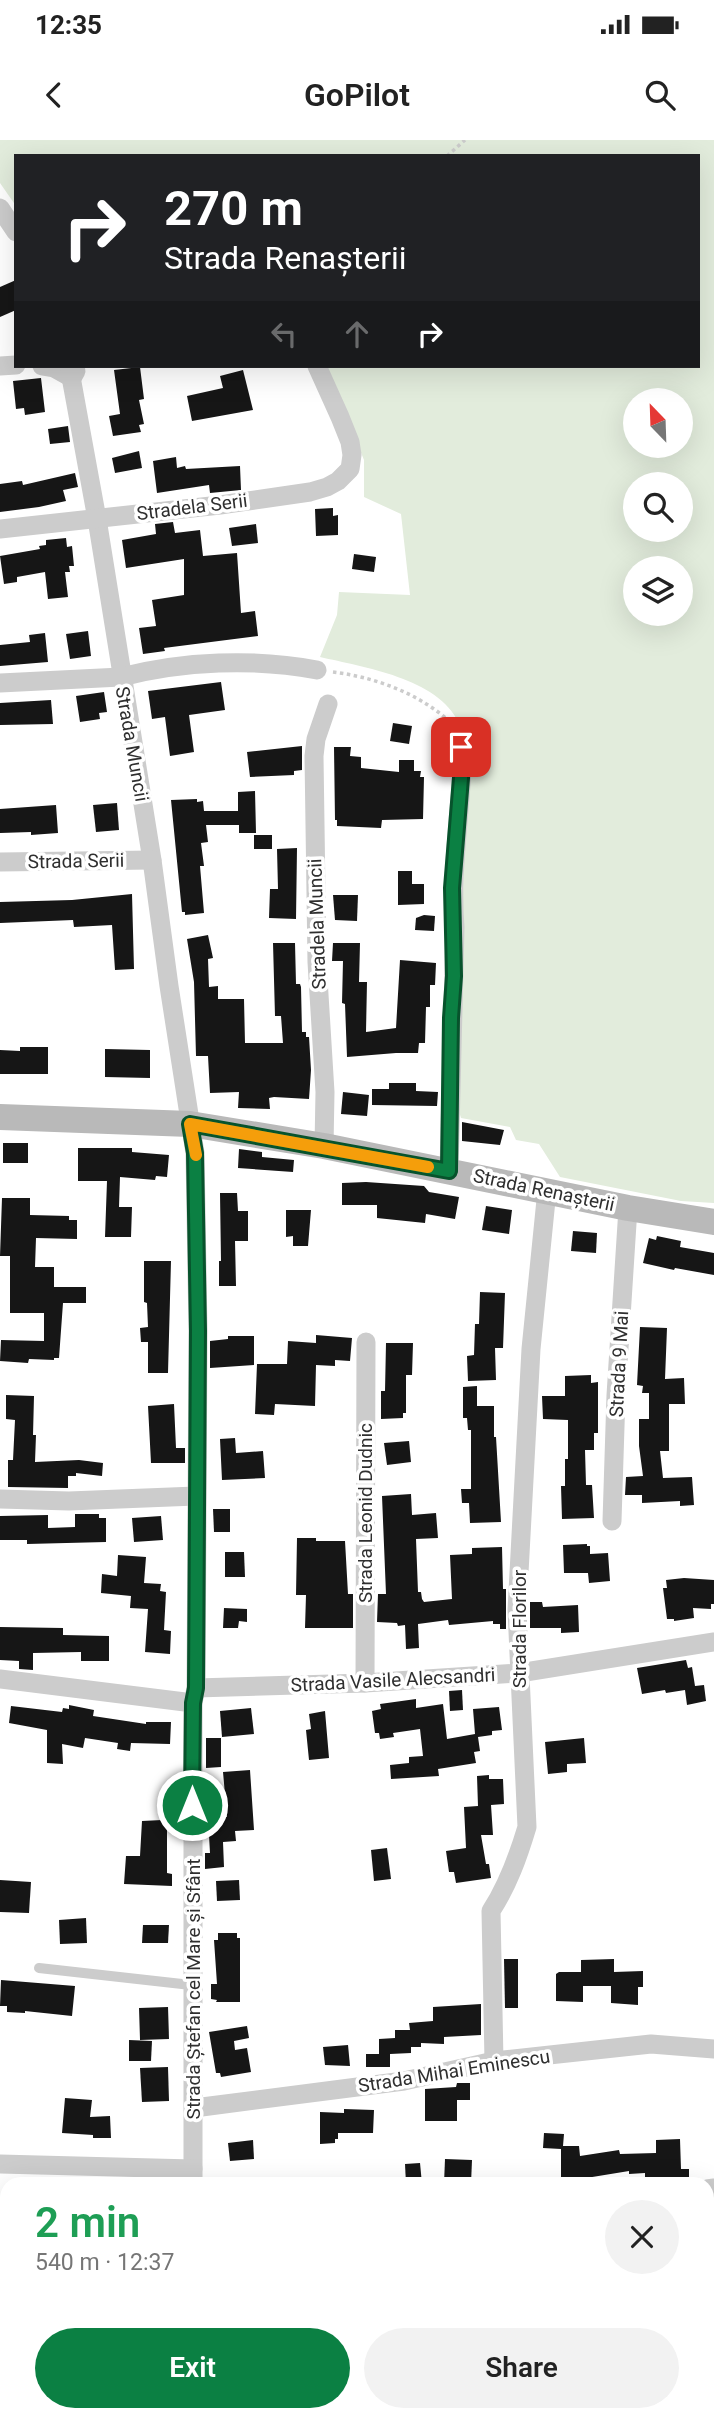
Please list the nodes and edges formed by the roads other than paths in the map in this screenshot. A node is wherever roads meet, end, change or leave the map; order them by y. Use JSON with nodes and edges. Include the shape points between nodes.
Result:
{"nodes":[{"id":1,"x":0,"y":208,"type":"edge"},
{"id":2,"x":9,"y":230,"type":"edge"},
{"id":3,"x":54,"y":368,"type":"edge"},
{"id":4,"x":318,"y":368,"type":"edge"},
{"id":5,"x":74,"y":370,"type":"edge"},
{"id":6,"x":97,"y":519,"type":"junction"},
{"id":7,"x":0,"y":529,"type":"edge"},
{"id":8,"x":317,"y":670,"type":"road end"},
{"id":9,"x":121,"y":677,"type":"junction"},
{"id":10,"x":0,"y":683,"type":"edge"},
{"id":11,"x":328,"y":704,"type":"dead end"},
{"id":12,"x":458,"y":734,"type":"road end"},
{"id":13,"x":152,"y":860,"type":"junction"},
{"id":14,"x":0,"y":862,"type":"edge"},
{"id":15,"x":0,"y":1117,"type":"edge"},
{"id":16,"x":190,"y":1124,"type":"junction"},
{"id":17,"x":324,"y":1146,"type":"junction"},
{"id":18,"x":449,"y":1171,"type":"junction"},
{"id":19,"x":547,"y":1190,"type":"junction"},
{"id":20,"x":628,"y":1208,"type":"junction"},
{"id":21,"x":714,"y":1222,"type":"edge"},
{"id":22,"x":366,"y":1342,"type":"dead end"},
{"id":23,"x":196,"y":1496,"type":"junction"},
{"id":24,"x":0,"y":1499,"type":"edge"},
{"id":25,"x":611,"y":1521,"type":"dead end"},
{"id":26,"x":714,"y":1642,"type":"edge"},
{"id":27,"x":519,"y":1673,"type":"junction"},
{"id":28,"x":0,"y":1679,"type":"edge"},
{"id":29,"x":365,"y":1683,"type":"junction"},
{"id":30,"x":195,"y":1695,"type":"junction"},
{"id":31,"x":38,"y":1968,"type":"dead end"},
{"id":32,"x":191,"y":1985,"type":"junction"},
{"id":33,"x":714,"y":2049,"type":"edge"},
{"id":34,"x":494,"y":2061,"type":"junction"},
{"id":35,"x":194,"y":2108,"type":"junction"},
{"id":36,"x":0,"y":2164,"type":"edge"},
{"id":37,"x":193,"y":2176,"type":"edge"}],
"edges":[{"from":1,"to":2,"type":"street"},
{"from":3,"to":5,"type":"street"},
{"from":4,"to":6,"type":"street","name":"Stradela Serii","via":[[350,442],[350,469],[338,481],[310,492]]},
{"from":5,"to":6,"type":"street","name":"Strada Muncii"},
{"from":6,"to":7,"type":"street","name":"Stradela Serii"},
{"from":6,"to":9,"type":"street","name":"Strada Muncii"},
{"from":8,"to":9,"type":"street","via":[[285,664],[208,664]]},
{"from":9,"to":10,"type":"street"},
{"from":9,"to":13,"type":"street","name":"Strada Muncii"},
{"from":11,"to":17,"type":"street","name":"Stradela Muncii","via":[[314,756]]},
{"from":12,"to":18,"type":"street","via":[[461,778],[452,888]]},
{"from":13,"to":14,"type":"street","name":"Strada Serii"},
{"from":13,"to":16,"type":"street","name":"Strada Muncii"},
{"from":15,"to":16,"type":"street","name":"Strada Renașterii"},
{"from":16,"to":17,"type":"street","name":"Strada Renașterii"},
{"from":16,"to":23,"type":"street","name":"Strada Ștefan cel Mare și Sfânt","via":[[195,1153],[198,1331]]},
{"from":17,"to":18,"type":"street","name":"Strada Renașterii"},
{"from":18,"to":19,"type":"street","name":"Strada Renașterii"},
{"from":19,"to":20,"type":"street","name":"Strada Renașterii"},
{"from":19,"to":27,"type":"street","name":"Strada Florilor","via":[[523,1465]]},
{"from":20,"to":21,"type":"street","name":"Strada Renașterii"},
{"from":20,"to":25,"type":"street","name":"Strada 9 Mai"},
{"from":22,"to":29,"type":"street","name":"Strada Leonid Dudnic"},
{"from":23,"to":24,"type":"street"},
{"from":23,"to":30,"type":"street","name":"Strada Ștefan cel Mare și Sfânt"},
{"from":26,"to":27,"type":"street","name":"Strada Vasile Alecsandri"},
{"from":27,"to":29,"type":"street","name":"Strada Vasile Alecsandri"},
{"from":27,"to":34,"type":"street","name":"Strada Florilor","via":[[527,1828],[518,1858],[491,1912]]},
{"from":28,"to":30,"type":"street","name":"Strada Vasile Alecsandri"},
{"from":29,"to":30,"type":"street","name":"Strada Vasile Alecsandri"},
{"from":30,"to":32,"type":"street","name":"Strada Ștefan cel Mare și Sfânt"},
{"from":31,"to":32,"type":"lane"},
{"from":32,"to":35,"type":"street","name":"Strada Ștefan cel Mare și Sfânt"},
{"from":33,"to":34,"type":"street","name":"Strada Mihai Eminescu","via":[[651,2044]]},
{"from":34,"to":35,"type":"street","name":"Strada Mihai Eminescu","via":[[404,2081]]},
{"from":35,"to":37,"type":"street","name":"Strada Ștefan cel Mare și Sfânt"},
{"from":36,"to":37,"type":"street"}]}
